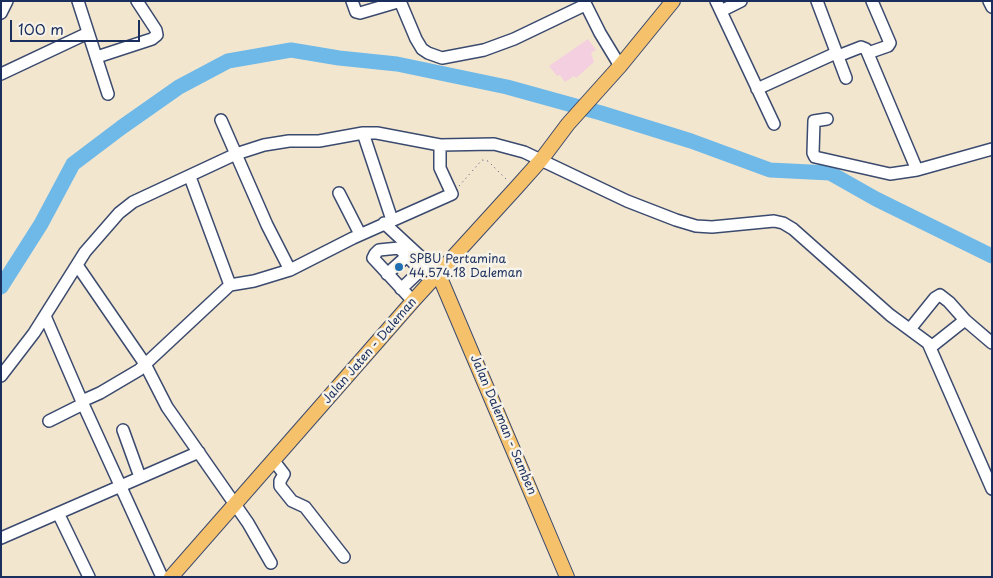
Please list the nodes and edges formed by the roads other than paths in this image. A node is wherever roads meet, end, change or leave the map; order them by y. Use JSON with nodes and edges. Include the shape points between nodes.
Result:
{"nodes":[{"id":1,"x":7,"y":1,"type":"edge"},
{"id":2,"x":78,"y":1,"type":"edge"},
{"id":3,"x":137,"y":1,"type":"edge"},
{"id":4,"x":352,"y":1,"type":"edge"},
{"id":5,"x":401,"y":1,"type":"edge"},
{"id":6,"x":741,"y":1,"type":"edge"},
{"id":7,"x":817,"y":1,"type":"edge"},
{"id":8,"x":872,"y":1,"type":"edge"},
{"id":9,"x":989,"y":1,"type":"edge"},
{"id":10,"x":584,"y":3,"type":"edge"},
{"id":11,"x":667,"y":3,"type":"edge"},
{"id":12,"x":718,"y":6,"type":"edge"},
{"id":13,"x":992,"y":7,"type":"edge"},
{"id":14,"x":1,"y":13,"type":"edge"},
{"id":15,"x":88,"y":32,"type":"junction"},
{"id":16,"x":868,"y":53,"type":"junction"},
{"id":17,"x":837,"y":55,"type":"junction"},
{"id":18,"x":97,"y":57,"type":"junction"},
{"id":19,"x":620,"y":66,"type":"junction"},
{"id":20,"x":1,"y":74,"type":"edge"},
{"id":21,"x":846,"y":78,"type":"dead end"},
{"id":22,"x":757,"y":89,"type":"junction"},
{"id":23,"x":108,"y":94,"type":"dead end"},
{"id":24,"x":827,"y":118,"type":"dead end"},
{"id":25,"x":221,"y":120,"type":"dead end"},
{"id":26,"x":774,"y":124,"type":"dead end"},
{"id":27,"x":364,"y":135,"type":"junction"},
{"id":28,"x":440,"y":146,"type":"junction"},
{"id":29,"x":992,"y":148,"type":"edge"},
{"id":30,"x":237,"y":157,"type":"junction"},
{"id":31,"x":541,"y":160,"type":"junction"},
{"id":32,"x":917,"y":170,"type":"junction"},
{"id":33,"x":191,"y":179,"type":"junction"},
{"id":34,"x":339,"y":192,"type":"dead end"},
{"id":35,"x":388,"y":222,"type":"junction"},
{"id":36,"x":360,"y":234,"type":"junction"},
{"id":37,"x":403,"y":252,"type":"junction"},
{"id":38,"x":77,"y":265,"type":"junction"},
{"id":39,"x":418,"y":268,"type":"junction"},
{"id":40,"x":290,"y":270,"type":"junction"},
{"id":41,"x":383,"y":270,"type":"junction"},
{"id":42,"x":435,"y":277,"type":"junction"},
{"id":43,"x":230,"y":285,"type":"junction"},
{"id":44,"x":398,"y":286,"type":"junction"},
{"id":45,"x":413,"y":301,"type":"junction"},
{"id":46,"x":46,"y":316,"type":"junction"},
{"id":47,"x":965,"y":320,"type":"junction"},
{"id":48,"x":910,"y":329,"type":"junction"},
{"id":49,"x":992,"y":343,"type":"edge"},
{"id":50,"x":931,"y":347,"type":"junction"},
{"id":51,"x":145,"y":364,"type":"junction"},
{"id":52,"x":1,"y":376,"type":"edge"},
{"id":53,"x":82,"y":402,"type":"junction"},
{"id":54,"x":49,"y":421,"type":"dead end"},
{"id":55,"x":123,"y":430,"type":"dead end"},
{"id":56,"x":199,"y":452,"type":"junction"},
{"id":57,"x":274,"y":461,"type":"junction"},
{"id":58,"x":987,"y":465,"type":"edge"},
{"id":59,"x":140,"y":477,"type":"junction"},
{"id":60,"x":120,"y":486,"type":"junction"},
{"id":61,"x":992,"y":489,"type":"edge"},
{"id":62,"x":235,"y":505,"type":"junction"},
{"id":63,"x":59,"y":514,"type":"junction"},
{"id":64,"x":1,"y":538,"type":"edge"},
{"id":65,"x":344,"y":557,"type":"dead end"},
{"id":66,"x":271,"y":563,"type":"dead end"},
{"id":67,"x":176,"y":575,"type":"edge"},
{"id":68,"x":89,"y":577,"type":"edge"},
{"id":69,"x":162,"y":577,"type":"edge"},
{"id":70,"x":567,"y":577,"type":"edge"}],
"edges":[{"from":1,"to":14,"type":"street"},
{"from":2,"to":15,"type":"street"},
{"from":3,"to":18,"type":"street","via":[[157,35]]},
{"from":4,"to":5,"type":"street","via":[[356,12],[360,13]]},
{"from":5,"to":10,"type":"street","via":[[422,49],[442,58],[484,50],[514,39]]},
{"from":6,"to":12,"type":"street"},
{"from":7,"to":17,"type":"street"},
{"from":8,"to":16,"type":"street","via":[[890,43]]},
{"from":9,"to":13,"type":"street"},
{"from":10,"to":19,"type":"street"},
{"from":11,"to":19,"type":"main road","name":"Jalan Jaten - Daleman"},
{"from":12,"to":22,"type":"street"},
{"from":15,"to":18,"type":"street"},
{"from":15,"to":20,"type":"street"},
{"from":16,"to":17,"type":"street","via":[[861,47]]},
{"from":16,"to":32,"type":"street"},
{"from":17,"to":21,"type":"street"},
{"from":17,"to":22,"type":"street"},
{"from":18,"to":23,"type":"street"},
{"from":19,"to":31,"type":"main road","name":"Jalan Jaten - Daleman"},
{"from":22,"to":26,"type":"street"},
{"from":24,"to":32,"type":"street","via":[[814,121],[815,157],[890,174]]},
{"from":25,"to":30,"type":"street"},
{"from":27,"to":28,"type":"street","via":[[392,135]]},
{"from":27,"to":30,"type":"street","via":[[281,142],[264,145]]},
{"from":27,"to":35,"type":"street"},
{"from":28,"to":31,"type":"street","via":[[504,146]]},
{"from":28,"to":35,"type":"street","via":[[440,168],[452,194]]},
{"from":29,"to":32,"type":"street"},
{"from":30,"to":33,"type":"street"},
{"from":30,"to":40,"type":"street"},
{"from":31,"to":42,"type":"main road","name":"Jalan Jaten - Daleman"},
{"from":31,"to":48,"type":"street","via":[[627,201],[696,226],[783,223]]},
{"from":33,"to":38,"type":"street","via":[[129,204]]},
{"from":33,"to":43,"type":"street"},
{"from":34,"to":36,"type":"street"},
{"from":35,"to":36,"type":"street"},
{"from":35,"to":42,"type":"street"},
{"from":36,"to":40,"type":"street"},
{"from":37,"to":39,"type":"street"},
{"from":37,"to":41,"type":"street"},
{"from":37,"to":41,"type":"street","via":[[382,249],[375,254],[373,260]]},
{"from":38,"to":46,"type":"street"},
{"from":38,"to":51,"type":"street"},
{"from":39,"to":42,"type":"street"},
{"from":39,"to":44,"type":"street"},
{"from":40,"to":43,"type":"street"},
{"from":41,"to":44,"type":"street"},
{"from":42,"to":45,"type":"main road","name":"Jalan Jaten - Daleman"},
{"from":42,"to":70,"type":"main road","name":"Jalan Daleman - Samben"},
{"from":43,"to":51,"type":"street"},
{"from":44,"to":45,"type":"street"},
{"from":45,"to":57,"type":"main road","name":"Jalan Jaten - Daleman"},
{"from":46,"to":52,"type":"street"},
{"from":46,"to":53,"type":"street"},
{"from":47,"to":48,"type":"street","via":[[940,295]]},
{"from":47,"to":49,"type":"street"},
{"from":47,"to":50,"type":"street"},
{"from":48,"to":50,"type":"street"},
{"from":50,"to":58,"type":"street"},
{"from":51,"to":53,"type":"street"},
{"from":51,"to":56,"type":"street","via":[[167,407]]},
{"from":53,"to":54,"type":"street"},
{"from":53,"to":60,"type":"street"},
{"from":55,"to":59,"type":"street"},
{"from":56,"to":59,"type":"street"},
{"from":56,"to":62,"type":"street"},
{"from":57,"to":62,"type":"main road","name":"Jalan Jaten - Daleman"},
{"from":57,"to":65,"type":"street","via":[[284,474],[280,486],[292,501],[305,507]]},
{"from":58,"to":61,"type":"street"},
{"from":59,"to":60,"type":"street"},
{"from":60,"to":63,"type":"street"},
{"from":60,"to":69,"type":"street"},
{"from":62,"to":66,"type":"street"},
{"from":62,"to":67,"type":"main road","name":"Jalan Jaten - Daleman"},
{"from":63,"to":64,"type":"street"},
{"from":63,"to":68,"type":"street"}]}
